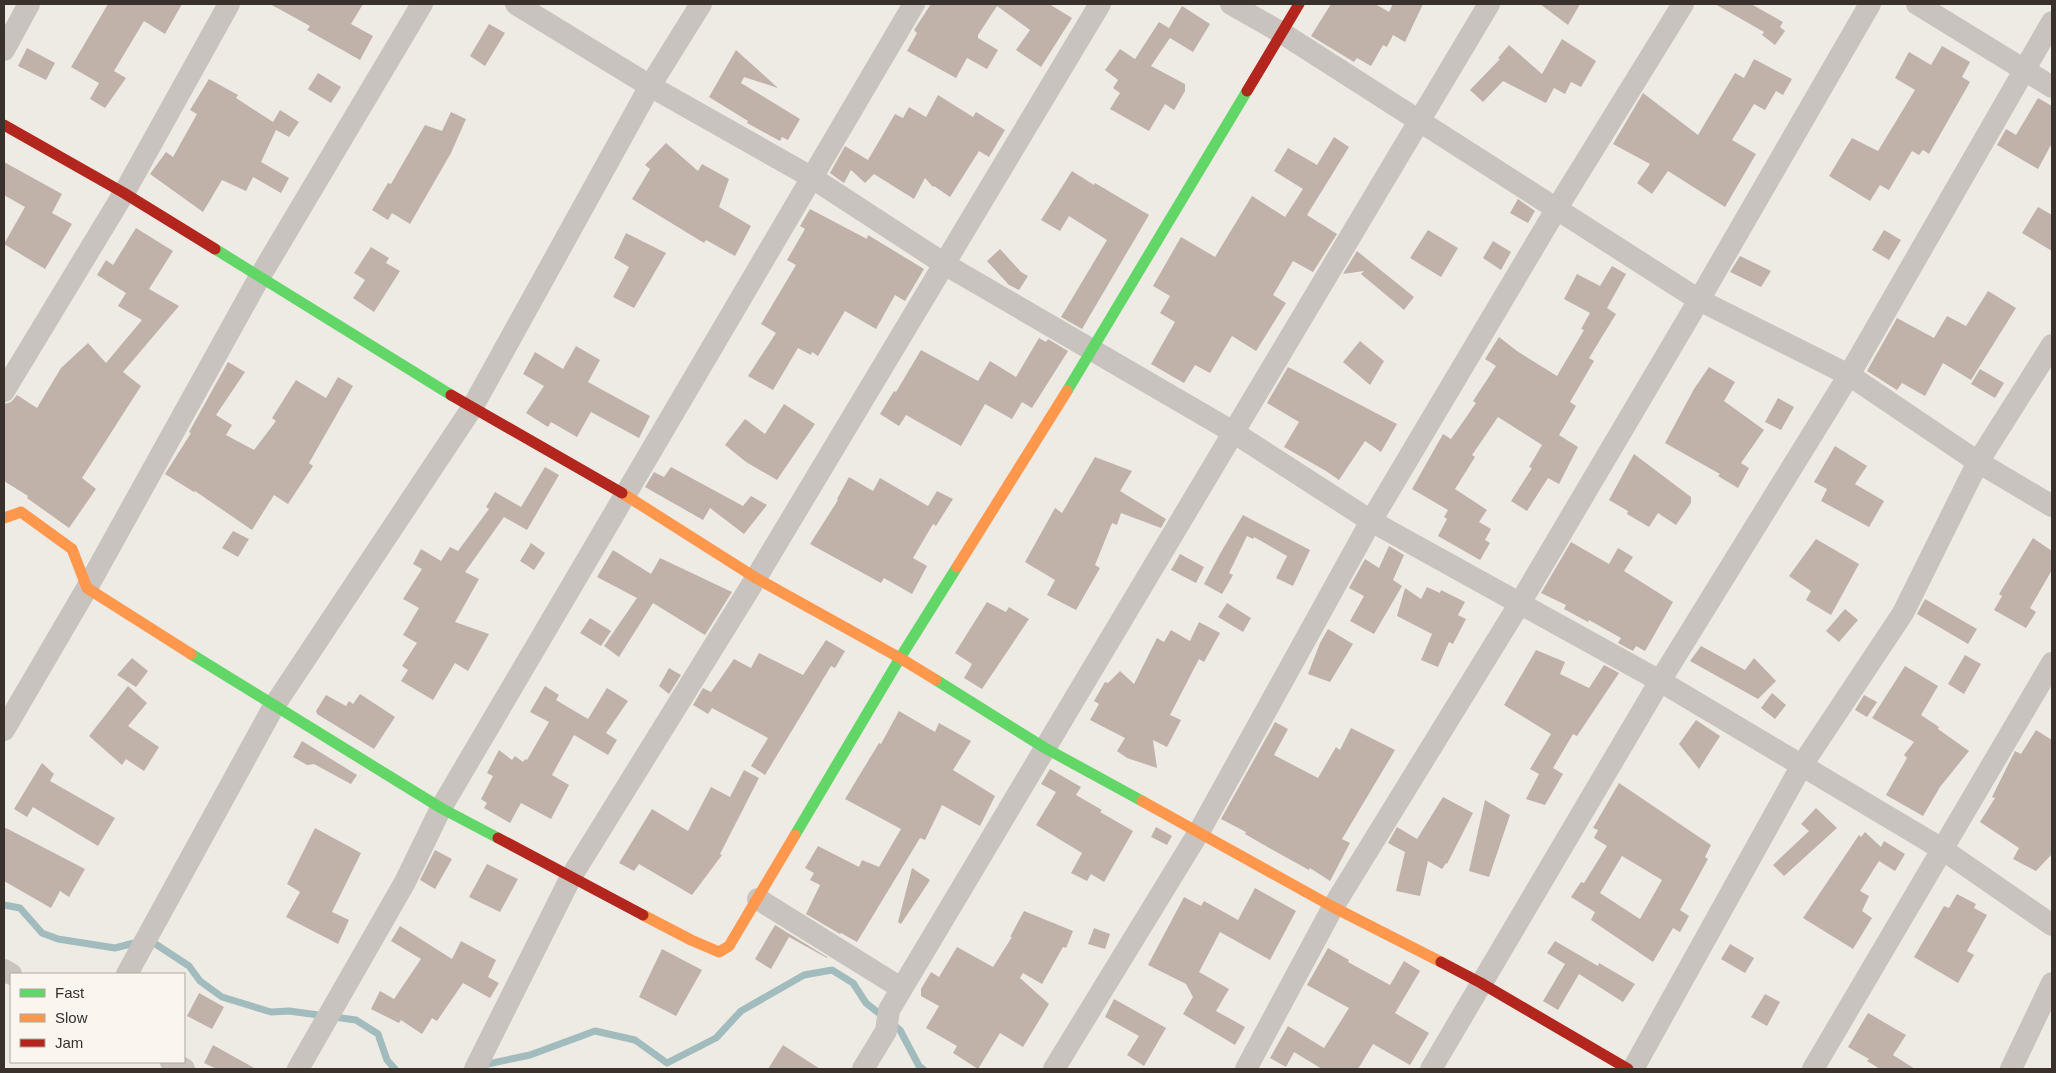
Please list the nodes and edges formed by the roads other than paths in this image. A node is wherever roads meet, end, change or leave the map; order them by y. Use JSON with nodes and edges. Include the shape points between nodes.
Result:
{"nodes":[{"id":1,"x":30,"y":4,"type":"edge"},
{"id":2,"x":229,"y":4,"type":"edge"},
{"id":3,"x":422,"y":4,"type":"edge"},
{"id":4,"x":516,"y":4,"type":"edge"},
{"id":5,"x":701,"y":4,"type":"edge"},
{"id":6,"x":914,"y":4,"type":"edge"},
{"id":7,"x":1100,"y":4,"type":"edge"},
{"id":8,"x":1231,"y":4,"type":"edge"},
{"id":9,"x":1299,"y":4,"type":"edge"},
{"id":10,"x":1489,"y":4,"type":"edge"},
{"id":11,"x":1683,"y":4,"type":"edge"},
{"id":12,"x":1870,"y":4,"type":"edge"},
{"id":13,"x":1918,"y":4,"type":"edge"},
{"id":14,"x":2052,"y":22,"type":"edge"},
{"id":15,"x":1282,"y":33,"type":"junction"},
{"id":16,"x":4,"y":50,"type":"edge"},
{"id":17,"x":2024,"y":68,"type":"junction"},
{"id":18,"x":650,"y":86,"type":"junction"},
{"id":19,"x":2052,"y":87,"type":"edge"},
{"id":20,"x":1418,"y":121,"type":"junction"},
{"id":21,"x":4,"y":125,"type":"edge"},
{"id":22,"x":811,"y":177,"type":"junction"},
{"id":23,"x":124,"y":193,"type":"junction"},
{"id":24,"x":1557,"y":208,"type":"junction"},
{"id":25,"x":946,"y":265,"type":"junction"},
{"id":26,"x":258,"y":278,"type":"junction"},
{"id":27,"x":1699,"y":300,"type":"junction"},
{"id":28,"x":2052,"y":345,"type":"edge"},
{"id":29,"x":1092,"y":351,"type":"junction"},
{"id":30,"x":1849,"y":375,"type":"junction"},
{"id":31,"x":4,"y":392,"type":"edge"},
{"id":32,"x":472,"y":408,"type":"junction"},
{"id":33,"x":1233,"y":432,"type":"junction"},
{"id":34,"x":1978,"y":462,"type":"junction"},
{"id":35,"x":624,"y":494,"type":"junction"},
{"id":36,"x":2052,"y":506,"type":"edge"},
{"id":37,"x":4,"y":518,"type":"edge"},
{"id":38,"x":1371,"y":521,"type":"junction"},
{"id":39,"x":756,"y":578,"type":"junction"},
{"id":40,"x":87,"y":588,"type":"junction"},
{"id":41,"x":1520,"y":603,"type":"junction"},
{"id":42,"x":900,"y":658,"type":"junction"},
{"id":43,"x":2052,"y":663,"type":"edge"},
{"id":44,"x":1660,"y":681,"type":"junction"},
{"id":45,"x":274,"y":706,"type":"junction"},
{"id":46,"x":4,"y":730,"type":"edge"},
{"id":47,"x":1045,"y":748,"type":"junction"},
{"id":48,"x":1802,"y":765,"type":"junction"},
{"id":49,"x":441,"y":808,"type":"junction"},
{"id":50,"x":1199,"y":832,"type":"junction"},
{"id":51,"x":1942,"y":849,"type":"junction"},
{"id":52,"x":571,"y":877,"type":"junction"},
{"id":53,"x":758,"y":899,"type":"junction"},
{"id":54,"x":1333,"y":907,"type":"junction"},
{"id":55,"x":2052,"y":924,"type":"edge"},
{"id":56,"x":129,"y":973,"type":"edge"},
{"id":57,"x":1481,"y":983,"type":"junction"},
{"id":58,"x":2052,"y":983,"type":"edge"},
{"id":59,"x":901,"y":988,"type":"junction"},
{"id":60,"x":173,"y":1063,"type":"edge"},
{"id":61,"x":184,"y":1069,"type":"edge"},
{"id":62,"x":298,"y":1069,"type":"edge"},
{"id":63,"x":475,"y":1069,"type":"edge"},
{"id":64,"x":863,"y":1069,"type":"edge"},
{"id":65,"x":1054,"y":1069,"type":"edge"},
{"id":66,"x":1246,"y":1069,"type":"edge"},
{"id":67,"x":1432,"y":1069,"type":"edge"},
{"id":68,"x":1628,"y":1069,"type":"edge"},
{"id":69,"x":1633,"y":1069,"type":"edge"},
{"id":70,"x":1813,"y":1069,"type":"edge"},
{"id":71,"x":2011,"y":1069,"type":"edge"}],
"edges":[{"from":1,"to":16,"type":"street"},
{"from":2,"to":23,"type":"street"},
{"from":3,"to":26,"type":"street"},
{"from":4,"to":18,"type":"street"},
{"from":5,"to":18,"type":"street"},
{"from":6,"to":22,"type":"street"},
{"from":7,"to":25,"type":"street"},
{"from":8,"to":15,"type":"street"},
{"from":9,"to":15,"type":"street"},
{"from":10,"to":20,"type":"street"},
{"from":11,"to":24,"type":"street"},
{"from":12,"to":27,"type":"street"},
{"from":13,"to":17,"type":"street"},
{"from":14,"to":17,"type":"street"},
{"from":15,"to":20,"type":"street"},
{"from":15,"to":29,"type":"street"},
{"from":17,"to":19,"type":"street"},
{"from":17,"to":30,"type":"street"},
{"from":18,"to":22,"type":"street"},
{"from":18,"to":32,"type":"street"},
{"from":20,"to":24,"type":"street"},
{"from":20,"to":33,"type":"street"},
{"from":21,"to":23,"type":"street"},
{"from":22,"to":25,"type":"street"},
{"from":22,"to":35,"type":"street"},
{"from":23,"to":26,"type":"street"},
{"from":23,"to":31,"type":"street"},
{"from":24,"to":27,"type":"street"},
{"from":24,"to":38,"type":"street"},
{"from":25,"to":29,"type":"street"},
{"from":25,"to":39,"type":"street"},
{"from":26,"to":32,"type":"street"},
{"from":26,"to":40,"type":"street"},
{"from":27,"to":30,"type":"street"},
{"from":27,"to":41,"type":"street"},
{"from":28,"to":34,"type":"street"},
{"from":29,"to":33,"type":"street"},
{"from":29,"to":42,"type":"street"},
{"from":30,"to":34,"type":"street"},
{"from":30,"to":44,"type":"street"},
{"from":32,"to":35,"type":"street"},
{"from":32,"to":45,"type":"street"},
{"from":33,"to":38,"type":"street"},
{"from":33,"to":47,"type":"street"},
{"from":34,"to":36,"type":"street"},
{"from":34,"to":48,"type":"street","via":[[1903,614]]},
{"from":35,"to":39,"type":"street"},
{"from":35,"to":49,"type":"street"},
{"from":37,"to":40,"type":"street","via":[[21,512],[72,549]]},
{"from":38,"to":41,"type":"street"},
{"from":38,"to":50,"type":"street"},
{"from":39,"to":42,"type":"street"},
{"from":39,"to":52,"type":"street"},
{"from":40,"to":45,"type":"street"},
{"from":40,"to":46,"type":"street"},
{"from":41,"to":44,"type":"street"},
{"from":41,"to":54,"type":"street"},
{"from":42,"to":47,"type":"street"},
{"from":42,"to":53,"type":"street"},
{"from":43,"to":51,"type":"street"},
{"from":44,"to":48,"type":"street"},
{"from":44,"to":57,"type":"street"},
{"from":45,"to":49,"type":"street"},
{"from":45,"to":56,"type":"street"},
{"from":47,"to":50,"type":"street"},
{"from":47,"to":59,"type":"street"},
{"from":48,"to":51,"type":"street"},
{"from":48,"to":69,"type":"street"},
{"from":49,"to":52,"type":"street"},
{"from":49,"to":62,"type":"street","via":[[404,882]]},
{"from":50,"to":54,"type":"street"},
{"from":50,"to":65,"type":"street"},
{"from":51,"to":55,"type":"street"},
{"from":51,"to":70,"type":"street"},
{"from":52,"to":53,"type":"street","via":[[718,952],[728,946]]},
{"from":52,"to":63,"type":"street"},
{"from":53,"to":59,"type":"street"},
{"from":54,"to":57,"type":"street"},
{"from":54,"to":66,"type":"street"},
{"from":57,"to":67,"type":"street"},
{"from":57,"to":68,"type":"street"},
{"from":58,"to":71,"type":"street"},
{"from":59,"to":64,"type":"street"},
{"from":60,"to":61,"type":"street"}]}
